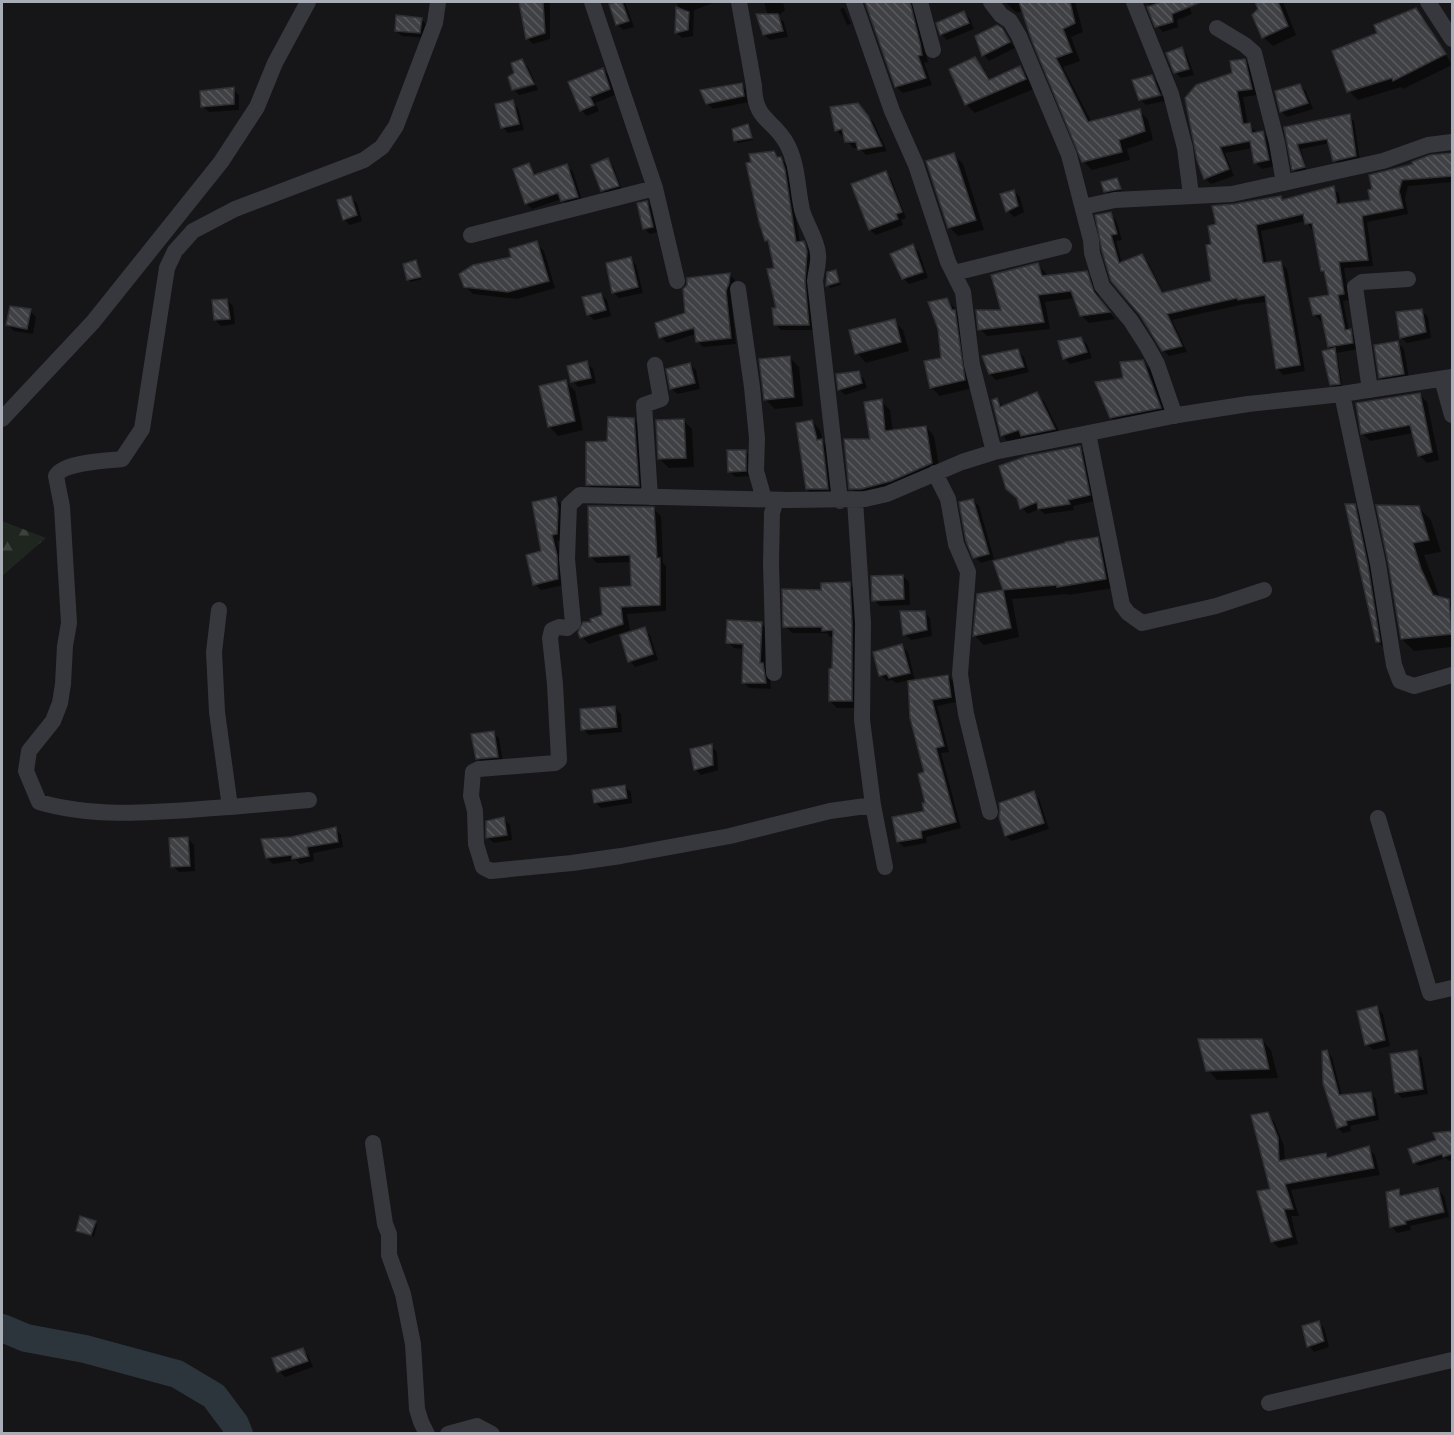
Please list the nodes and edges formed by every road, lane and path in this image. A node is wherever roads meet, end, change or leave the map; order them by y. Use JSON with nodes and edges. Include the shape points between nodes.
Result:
{"nodes":[{"id":1,"x":308,"y":2,"type":"edge"},
{"id":2,"x":438,"y":2,"type":"edge"},
{"id":3,"x":592,"y":2,"type":"edge"},
{"id":4,"x":739,"y":2,"type":"edge"},
{"id":5,"x":854,"y":2,"type":"edge"},
{"id":6,"x":920,"y":2,"type":"edge"},
{"id":7,"x":991,"y":2,"type":"edge"},
{"id":8,"x":1134,"y":2,"type":"edge"},
{"id":9,"x":1428,"y":2,"type":"edge"},
{"id":10,"x":1217,"y":28,"type":"dead end"},
{"id":11,"x":1452,"y":39,"type":"edge"},
{"id":12,"x":933,"y":50,"type":"dead end"},
{"id":13,"x":1452,"y":142,"type":"edge"},
{"id":14,"x":1284,"y":183,"type":"junction"},
{"id":15,"x":655,"y":188,"type":"junction"},
{"id":16,"x":1191,"y":195,"type":"junction"},
{"id":17,"x":1083,"y":207,"type":"junction"},
{"id":18,"x":161,"y":235,"type":"junction"},
{"id":19,"x":471,"y":235,"type":"dead end"},
{"id":20,"x":1064,"y":246,"type":"dead end"},
{"id":21,"x":176,"y":251,"type":"junction"},
{"id":22,"x":954,"y":273,"type":"junction"},
{"id":23,"x":1408,"y":279,"type":"dead end"},
{"id":24,"x":677,"y":281,"type":"dead end"},
{"id":25,"x":738,"y":289,"type":"dead end"},
{"id":26,"x":655,"y":365,"type":"dead end"},
{"id":27,"x":1447,"y":378,"type":"edge"},
{"id":28,"x":1370,"y":390,"type":"junction"},
{"id":29,"x":1342,"y":394,"type":"junction"},
{"id":30,"x":1452,"y":415,"type":"edge"},
{"id":31,"x":1175,"y":416,"type":"junction"},
{"id":32,"x":2,"y":419,"type":"edge"},
{"id":33,"x":1088,"y":433,"type":"junction"},
{"id":34,"x":994,"y":452,"type":"junction"},
{"id":35,"x":935,"y":473,"type":"junction"},
{"id":36,"x":650,"y":497,"type":"junction"},
{"id":37,"x":770,"y":500,"type":"junction"},
{"id":38,"x":848,"y":500,"type":"junction"},
{"id":39,"x":1264,"y":590,"type":"dead end"},
{"id":40,"x":219,"y":610,"type":"dead end"},
{"id":41,"x":774,"y":673,"type":"dead end"},
{"id":42,"x":1452,"y":675,"type":"edge"},
{"id":43,"x":309,"y":800,"type":"dead end"},
{"id":44,"x":873,"y":805,"type":"junction"},
{"id":45,"x":230,"y":807,"type":"junction"},
{"id":46,"x":990,"y":812,"type":"dead end"},
{"id":47,"x":1378,"y":818,"type":"dead end"},
{"id":48,"x":885,"y":867,"type":"dead end"},
{"id":49,"x":1452,"y":988,"type":"edge"},
{"id":50,"x":373,"y":1143,"type":"dead end"},
{"id":51,"x":1452,"y":1360,"type":"edge"},
{"id":52,"x":1269,"y":1403,"type":"dead end"},
{"id":53,"x":427,"y":1434,"type":"edge"},
{"id":54,"x":448,"y":1434,"type":"edge"},
{"id":55,"x":492,"y":1434,"type":"edge"}],
"edges":[{"from":1,"to":18,"type":"street","via":[[257,107],[221,162]]},
{"from":2,"to":21,"type":"street","via":[[435,23],[396,126],[382,147],[364,160],[235,209],[193,231]]},
{"from":3,"to":15,"type":"street"},
{"from":4,"to":38,"type":"street","via":[[754,99],[758,111],[786,141],[793,156],[802,211],[819,255],[815,281]]},
{"from":5,"to":22,"type":"street"},
{"from":6,"to":12,"type":"street"},
{"from":7,"to":17,"type":"street","via":[[1010,21],[1024,46],[1069,155]]},
{"from":8,"to":16,"type":"street","via":[[1171,93],[1185,148]]},
{"from":9,"to":11,"type":"street"},
{"from":10,"to":14,"type":"street","via":[[1254,53]]},
{"from":13,"to":14,"type":"street"},
{"from":14,"to":16,"type":"street","via":[[1232,194]]},
{"from":15,"to":19,"type":"street"},
{"from":15,"to":24,"type":"street"},
{"from":16,"to":17,"type":"street","via":[[1115,200]]},
{"from":17,"to":31,"type":"street","via":[[1102,286],[1147,346]]},
{"from":18,"to":21,"type":"street"},
{"from":18,"to":32,"type":"street","via":[[93,322]]},
{"from":20,"to":22,"type":"street"},
{"from":21,"to":45,"type":"street","via":[[167,268],[142,429],[122,459],[69,466],[56,476],[62,507],[69,623],[63,684],[53,721],[28,751],[26,771],[39,802],[56,807],[120,813]]},
{"from":22,"to":34,"type":"street","via":[[963,292],[972,366]]},
{"from":23,"to":28,"type":"street","via":[[1362,282],[1355,287]]},
{"from":25,"to":37,"type":"street","via":[[754,407],[756,471]]},
{"from":26,"to":36,"type":"street","via":[[661,399],[644,405]]},
{"from":27,"to":28,"type":"street"},
{"from":27,"to":30,"type":"street"},
{"from":28,"to":29,"type":"street"},
{"from":29,"to":31,"type":"street"},
{"from":29,"to":42,"type":"street","via":[[1400,681],[1414,686]]},
{"from":31,"to":33,"type":"street"},
{"from":33,"to":34,"type":"street"},
{"from":33,"to":39,"type":"street","via":[[1122,604],[1128,613],[1142,623]]},
{"from":34,"to":35,"type":"street"},
{"from":35,"to":38,"type":"street","via":[[887,494]]},
{"from":35,"to":46,"type":"street","via":[[948,499],[956,544],[968,572],[960,674]]},
{"from":36,"to":37,"type":"street"},
{"from":36,"to":44,"type":"street","via":[[580,495],[568,505],[567,559],[573,623],[552,630],[550,638],[559,760],[555,764],[474,772],[471,796],[476,844],[483,867],[491,871],[577,863]]},
{"from":37,"to":38,"type":"street"},
{"from":37,"to":41,"type":"street"},
{"from":38,"to":44,"type":"street","via":[[863,623],[862,720]]},
{"from":40,"to":45,"type":"street","via":[[214,662]]},
{"from":43,"to":45,"type":"street"},
{"from":44,"to":48,"type":"street"},
{"from":47,"to":49,"type":"street","via":[[1430,993]]},
{"from":50,"to":53,"type":"street","via":[[389,1255],[403,1294],[412,1344],[417,1410]]},
{"from":51,"to":52,"type":"street"},
{"from":54,"to":55,"type":"street","via":[[477,1426]]}]}
